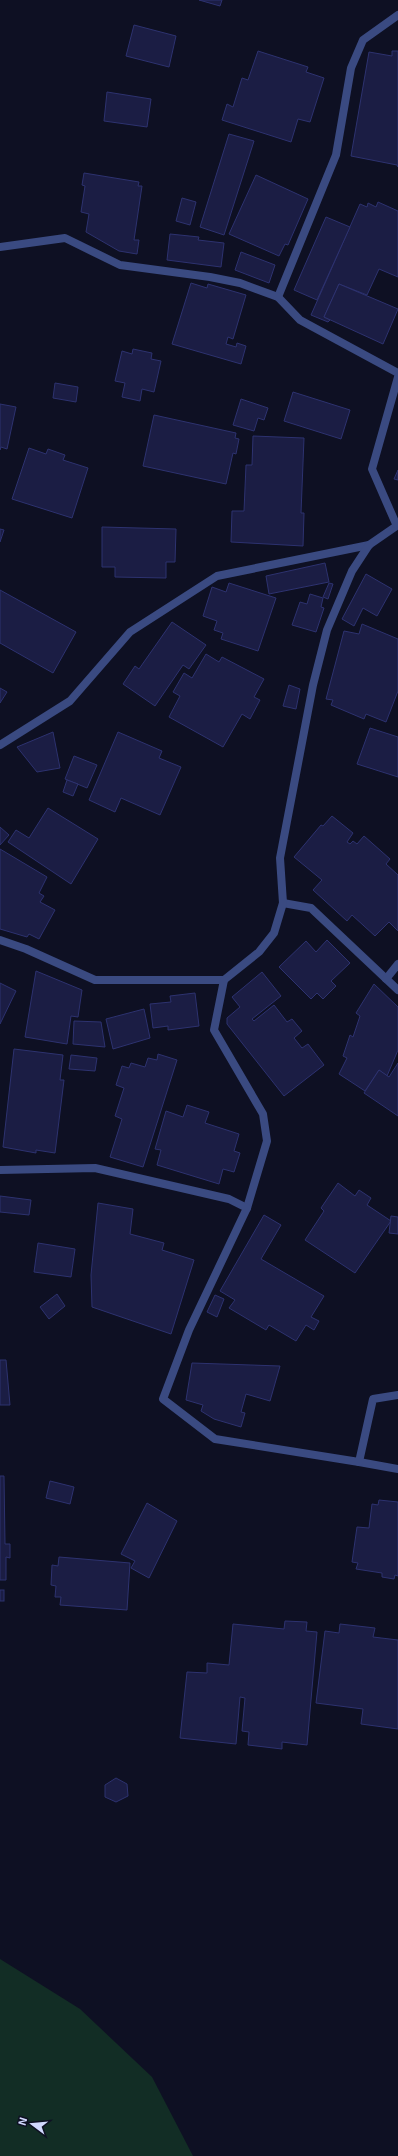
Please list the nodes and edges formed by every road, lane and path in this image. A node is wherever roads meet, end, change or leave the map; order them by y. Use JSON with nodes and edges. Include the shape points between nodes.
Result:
{"nodes":[{"id":1,"x":398,"y":15,"type":"edge"},
{"id":2,"x":0,"y":247,"type":"edge"},
{"id":3,"x":278,"y":297,"type":"junction"},
{"id":4,"x":398,"y":373,"type":"edge"},
{"id":5,"x":398,"y":377,"type":"edge"},
{"id":6,"x":397,"y":524,"type":"edge"},
{"id":7,"x":369,"y":545,"type":"junction"},
{"id":8,"x":0,"y":745,"type":"edge"},
{"id":9,"x":283,"y":903,"type":"junction"},
{"id":10,"x":0,"y":940,"type":"edge"},
{"id":11,"x":398,"y":964,"type":"edge"},
{"id":12,"x":386,"y":979,"type":"junction"},
{"id":13,"x":224,"y":980,"type":"junction"},
{"id":14,"x":398,"y":990,"type":"edge"},
{"id":15,"x":0,"y":1170,"type":"edge"},
{"id":16,"x":247,"y":1208,"type":"junction"},
{"id":17,"x":398,"y":1395,"type":"edge"},
{"id":18,"x":358,"y":1462,"type":"junction"},
{"id":19,"x":398,"y":1469,"type":"edge"}],
"edges":[{"from":1,"to":3,"type":"street","via":[[363,40],[350,68],[336,155]]},
{"from":2,"to":3,"type":"street","via":[[65,238],[120,265],[240,283]]},
{"from":3,"to":4,"type":"street","via":[[300,320]]},
{"from":5,"to":6,"type":"street","via":[[372,469]]},
{"from":6,"to":7,"type":"street"},
{"from":7,"to":8,"type":"street","via":[[217,576],[130,632],[70,702]]},
{"from":7,"to":9,"type":"street","via":[[352,571],[327,630],[312,685],[280,858]]},
{"from":9,"to":12,"type":"street","via":[[312,908]]},
{"from":9,"to":13,"type":"street","via":[[274,933],[259,952]]},
{"from":10,"to":13,"type":"street","via":[[95,980]]},
{"from":11,"to":12,"type":"street"},
{"from":12,"to":14,"type":"street"},
{"from":13,"to":16,"type":"street","via":[[214,1030],[263,1114],[267,1141]]},
{"from":15,"to":16,"type":"street","via":[[95,1168],[228,1199]]},
{"from":16,"to":18,"type":"street","via":[[189,1330],[163,1399],[215,1439]]},
{"from":17,"to":18,"type":"street","via":[[373,1399]]},
{"from":18,"to":19,"type":"street"}]}
